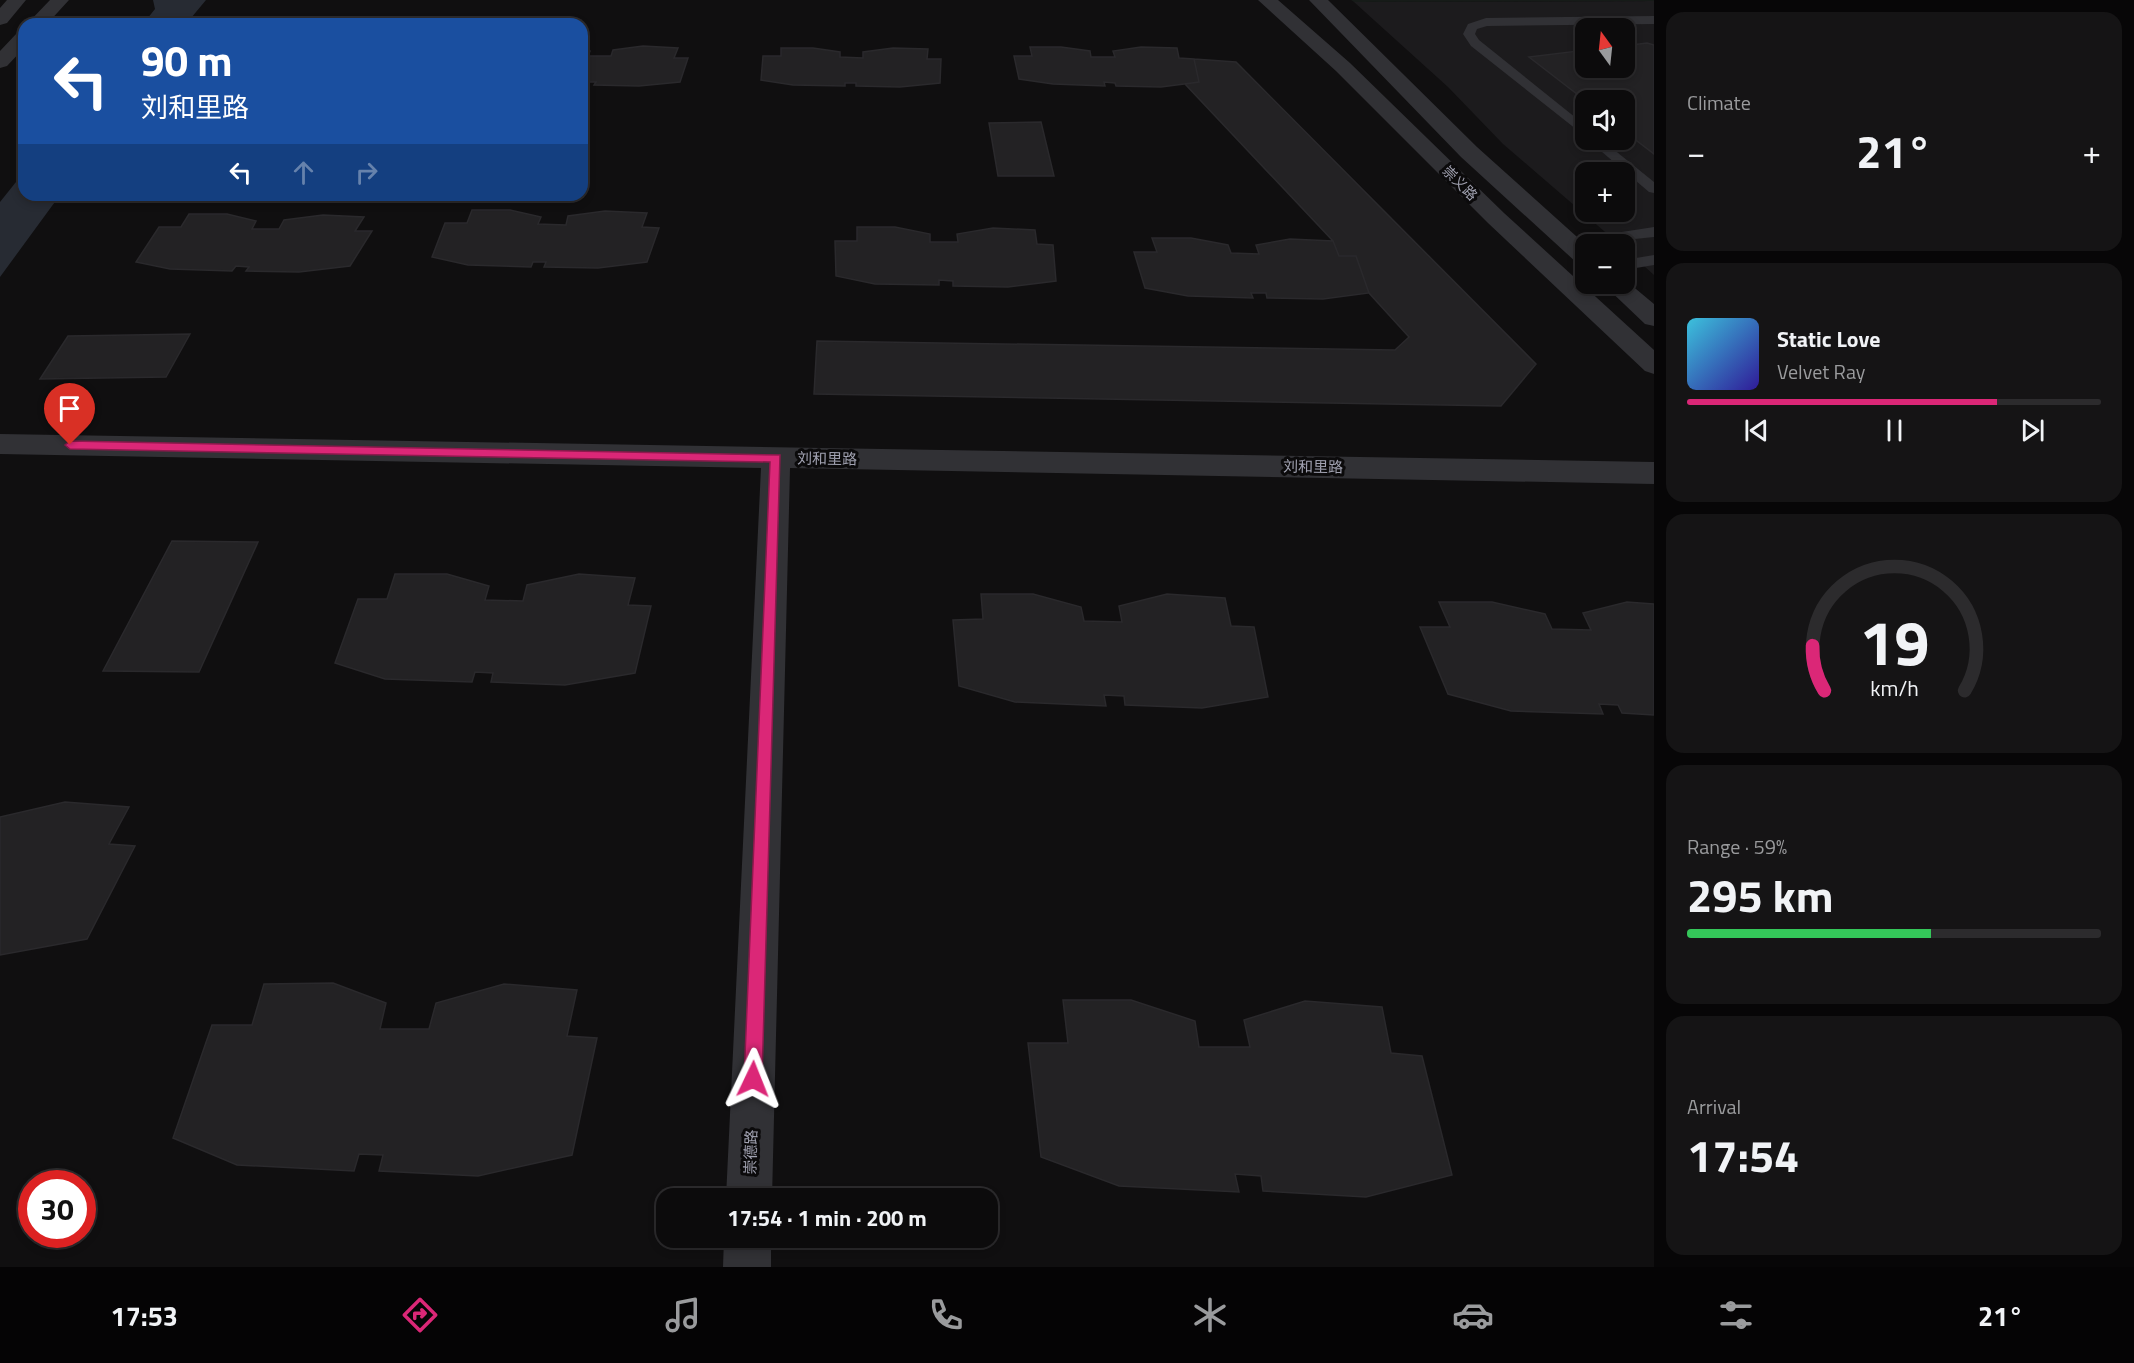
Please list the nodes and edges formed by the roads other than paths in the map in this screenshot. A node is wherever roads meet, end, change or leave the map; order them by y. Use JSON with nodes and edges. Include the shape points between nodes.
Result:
{"nodes":[{"id":1,"x":17,"y":0,"type":"edge"},
{"id":2,"x":60,"y":0,"type":"edge"},
{"id":3,"x":1267,"y":0,"type":"edge"},
{"id":4,"x":1318,"y":0,"type":"edge"},
{"id":5,"x":42,"y":18,"type":"edge"},
{"id":6,"x":0,"y":19,"type":"edge"},
{"id":7,"x":1654,"y":20,"type":"edge"},
{"id":8,"x":18,"y":43,"type":"edge"},
{"id":9,"x":0,"y":62,"type":"edge"},
{"id":10,"x":1575,"y":124,"type":"edge"},
{"id":11,"x":1606,"y":150,"type":"edge"},
{"id":12,"x":1654,"y":189,"type":"edge"},
{"id":13,"x":1654,"y":232,"type":"edge"},
{"id":14,"x":1635,"y":237,"type":"edge"},
{"id":15,"x":1575,"y":249,"type":"edge"},
{"id":16,"x":1654,"y":260,"type":"edge"},
{"id":17,"x":1635,"y":263,"type":"edge"},
{"id":18,"x":1626,"y":294,"type":"edge"},
{"id":19,"x":1654,"y":318,"type":"edge"},
{"id":20,"x":1654,"y":365,"type":"edge"},
{"id":21,"x":0,"y":444,"type":"edge"},
{"id":22,"x":776,"y":458,"type":"junction"},
{"id":23,"x":1654,"y":473,"type":"edge"},
{"id":24,"x":749,"y":1188,"type":"edge"},
{"id":25,"x":748,"y":1248,"type":"edge"},
{"id":26,"x":747,"y":1267,"type":"edge"}],
"edges":[{"from":1,"to":6,"type":"street"},
{"from":2,"to":5,"type":"street"},
{"from":3,"to":20,"type":"street","name":"崇义路","via":[[1343,67],[1496,218]]},
{"from":4,"to":15,"type":"street","name":"崇义路","via":[[1469,152]]},
{"from":7,"to":10,"type":"lane","via":[[1486,22],[1472,27],[1469,34],[1475,43]]},
{"from":8,"to":9,"type":"street"},
{"from":11,"to":12,"type":"lane"},
{"from":13,"to":14,"type":"lane"},
{"from":16,"to":17,"type":"lane"},
{"from":18,"to":19,"type":"street"},
{"from":21,"to":22,"type":"street","name":"刘和里路"},
{"from":22,"to":23,"type":"street","name":"刘和里路"},
{"from":22,"to":24,"type":"street","name":"崇德路"},
{"from":25,"to":26,"type":"street"}]}
